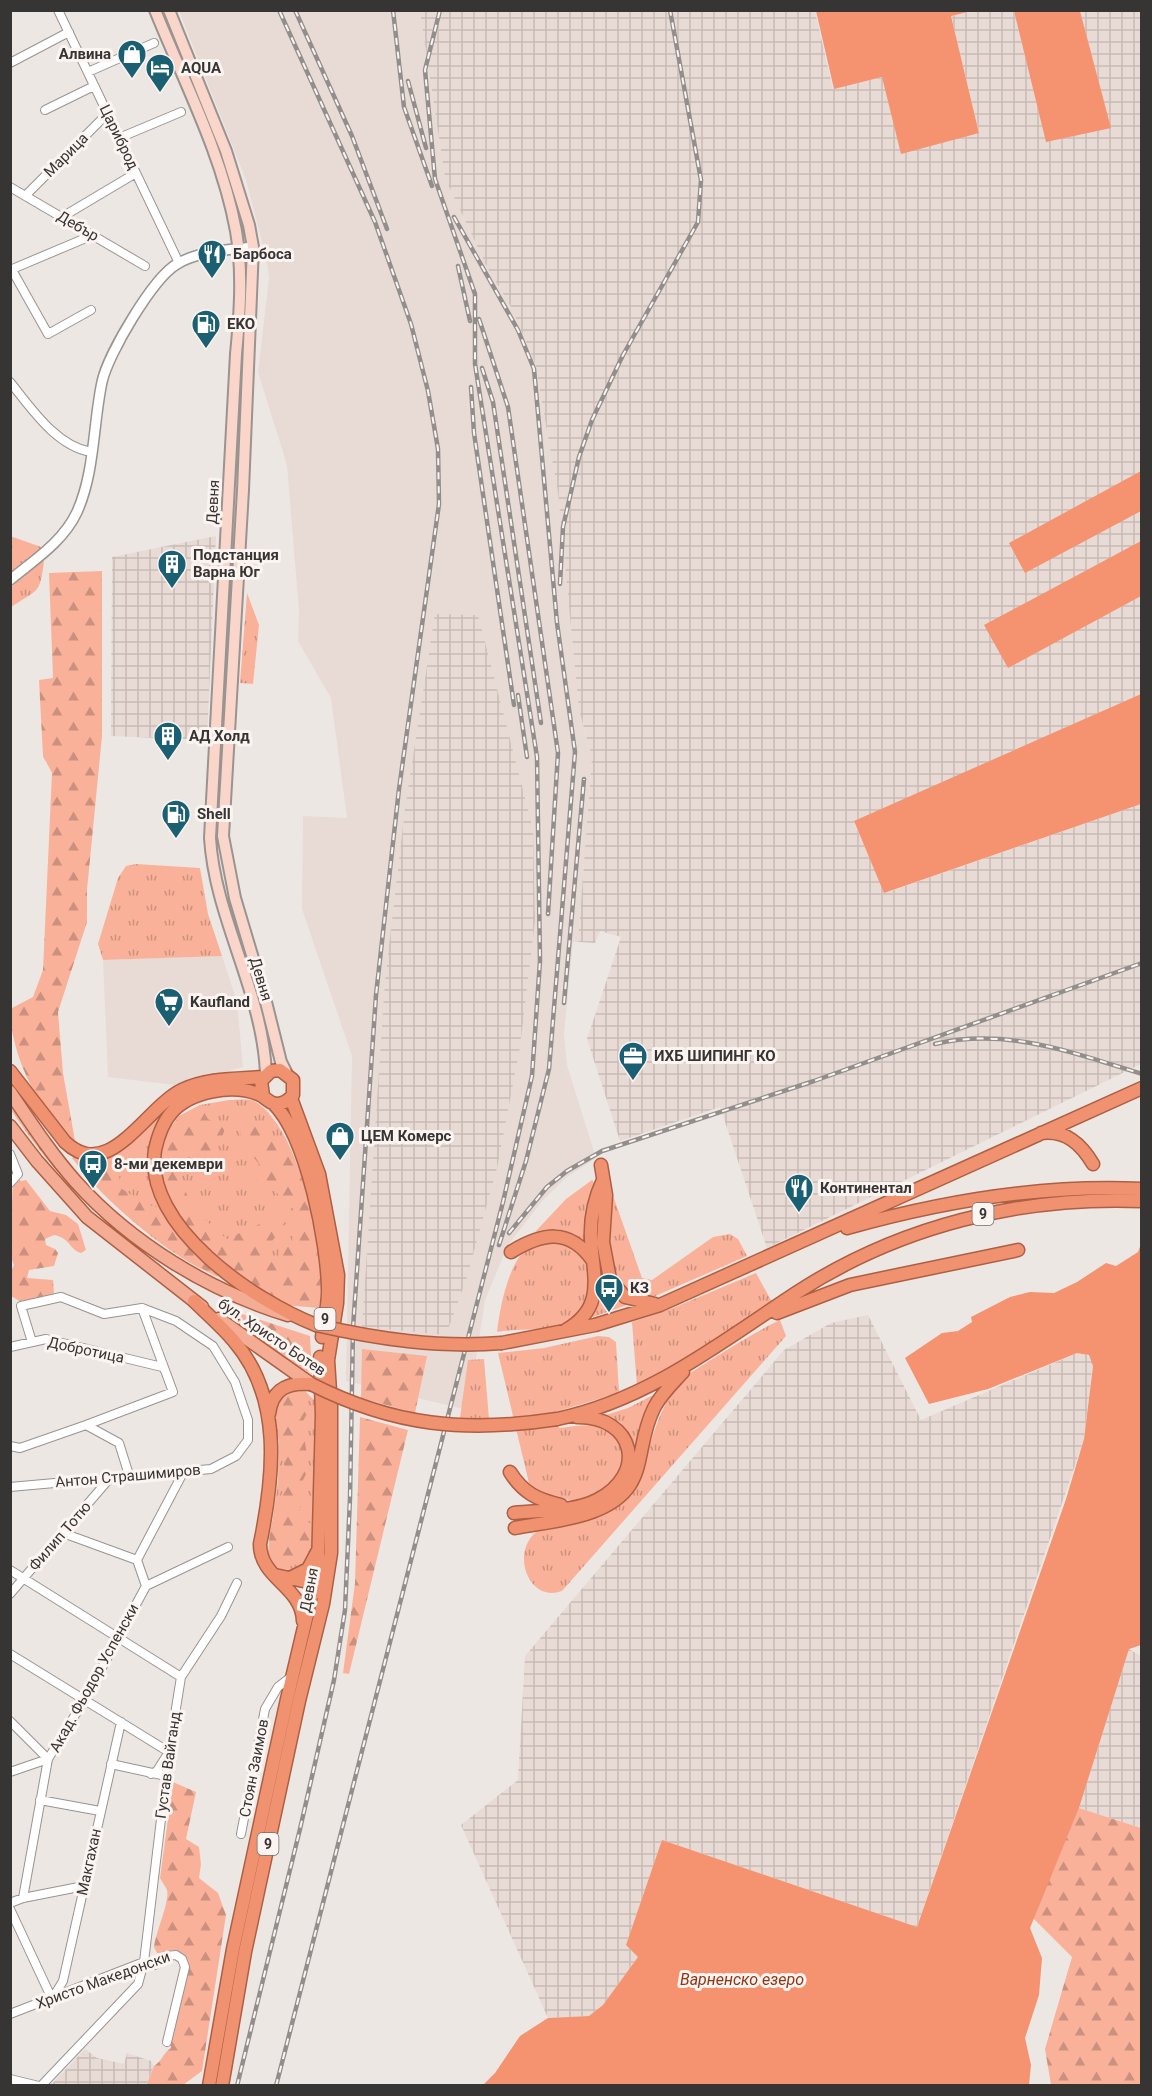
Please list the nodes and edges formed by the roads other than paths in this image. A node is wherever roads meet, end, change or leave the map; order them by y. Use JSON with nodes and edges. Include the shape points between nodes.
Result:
{"nodes":[{"id":1,"x":58,"y":10,"type":"edge"},
{"id":2,"x":155,"y":10,"type":"edge"},
{"id":3,"x":169,"y":10,"type":"edge"},
{"id":4,"x":69,"y":32,"type":"junction"},
{"id":5,"x":154,"y":44,"type":"dead end"},
{"id":6,"x":10,"y":63,"type":"edge"},
{"id":7,"x":88,"y":72,"type":"junction"},
{"id":8,"x":94,"y":86,"type":"junction"},
{"id":9,"x":45,"y":110,"type":"dead end"},
{"id":10,"x":181,"y":111,"type":"dead end"},
{"id":11,"x":108,"y":113,"type":"junction"},
{"id":12,"x":119,"y":138,"type":"junction"},
{"id":13,"x":136,"y":173,"type":"junction"},
{"id":14,"x":10,"y":187,"type":"edge"},
{"id":15,"x":25,"y":196,"type":"junction"},
{"id":16,"x":62,"y":217,"type":"junction"},
{"id":17,"x":93,"y":235,"type":"junction"},
{"id":18,"x":253,"y":247,"type":"junction"},
{"id":19,"x":238,"y":249,"type":"junction"},
{"id":20,"x":179,"y":263,"type":"junction"},
{"id":21,"x":145,"y":266,"type":"dead end"},
{"id":22,"x":11,"y":270,"type":"edge"},
{"id":23,"x":91,"y":310,"type":"dead end"},
{"id":24,"x":10,"y":382,"type":"edge"},
{"id":25,"x":91,"y":452,"type":"junction"},
{"id":26,"x":10,"y":580,"type":"edge"},
{"id":27,"x":10,"y":1071,"type":"edge"},
{"id":28,"x":286,"y":1072,"type":"junction"},
{"id":29,"x":265,"y":1075,"type":"junction"},
{"id":30,"x":1142,"y":1088,"type":"edge"},
{"id":31,"x":10,"y":1092,"type":"edge"},
{"id":32,"x":291,"y":1098,"type":"junction"},
{"id":33,"x":268,"y":1100,"type":"junction"},
{"id":34,"x":10,"y":1126,"type":"edge"},
{"id":35,"x":1034,"y":1135,"type":"junction"},
{"id":36,"x":10,"y":1154,"type":"edge"},
{"id":37,"x":1093,"y":1164,"type":"dead end"},
{"id":38,"x":601,"y":1165,"type":"dead end"},
{"id":39,"x":603,"y":1180,"type":"junction"},
{"id":40,"x":10,"y":1183,"type":"edge"},
{"id":41,"x":1142,"y":1190,"type":"edge"},
{"id":42,"x":1142,"y":1201,"type":"edge"},
{"id":43,"x":813,"y":1237,"type":"junction"},
{"id":44,"x":1018,"y":1250,"type":"dead end"},
{"id":45,"x":511,"y":1252,"type":"dead end"},
{"id":46,"x":594,"y":1263,"type":"junction"},
{"id":47,"x":195,"y":1301,"type":"junction"},
{"id":48,"x":660,"y":1305,"type":"junction"},
{"id":49,"x":142,"y":1308,"type":"junction"},
{"id":50,"x":312,"y":1324,"type":"junction"},
{"id":51,"x":749,"y":1326,"type":"junction"},
{"id":52,"x":560,"y":1334,"type":"junction"},
{"id":53,"x":32,"y":1342,"type":"junction"},
{"id":54,"x":10,"y":1347,"type":"edge"},
{"id":55,"x":691,"y":1363,"type":"junction"},
{"id":56,"x":162,"y":1367,"type":"junction"},
{"id":57,"x":311,"y":1384,"type":"junction"},
{"id":58,"x":269,"y":1418,"type":"junction"},
{"id":59,"x":561,"y":1419,"type":"junction"},
{"id":60,"x":86,"y":1425,"type":"junction"},
{"id":61,"x":10,"y":1446,"type":"edge"},
{"id":62,"x":184,"y":1471,"type":"junction"},
{"id":63,"x":510,"y":1472,"type":"dead end"},
{"id":64,"x":129,"y":1475,"type":"junction"},
{"id":65,"x":110,"y":1478,"type":"junction"},
{"id":66,"x":10,"y":1487,"type":"edge"},
{"id":67,"x":571,"y":1507,"type":"junction"},
{"id":68,"x":514,"y":1513,"type":"dead end"},
{"id":69,"x":515,"y":1528,"type":"dead end"},
{"id":70,"x":63,"y":1533,"type":"junction"},
{"id":71,"x":321,"y":1546,"type":"junction"},
{"id":72,"x":228,"y":1547,"type":"dead end"},
{"id":73,"x":137,"y":1560,"type":"junction"},
{"id":74,"x":10,"y":1570,"type":"edge"},
{"id":75,"x":23,"y":1578,"type":"junction"},
{"id":76,"x":328,"y":1579,"type":"junction"},
{"id":77,"x":237,"y":1582,"type":"dead end"},
{"id":78,"x":287,"y":1582,"type":"junction"},
{"id":79,"x":146,"y":1586,"type":"junction"},
{"id":80,"x":315,"y":1588,"type":"junction"},
{"id":81,"x":10,"y":1594,"type":"edge"},
{"id":82,"x":323,"y":1604,"type":"junction"},
{"id":83,"x":304,"y":1629,"type":"junction"},
{"id":84,"x":116,"y":1638,"type":"junction"},
{"id":85,"x":10,"y":1654,"type":"edge"},
{"id":86,"x":292,"y":1676,"type":"junction"},
{"id":87,"x":181,"y":1677,"type":"junction"},
{"id":88,"x":85,"y":1699,"type":"junction"},
{"id":89,"x":10,"y":1721,"type":"edge"},
{"id":90,"x":121,"y":1722,"type":"junction"},
{"id":91,"x":169,"y":1752,"type":"junction"},
{"id":92,"x":48,"y":1759,"type":"junction"},
{"id":93,"x":111,"y":1764,"type":"junction"},
{"id":94,"x":10,"y":1772,"type":"edge"},
{"id":95,"x":151,"y":1774,"type":"junction"},
{"id":96,"x":166,"y":1776,"type":"junction"},
{"id":97,"x":40,"y":1800,"type":"junction"},
{"id":98,"x":99,"y":1811,"type":"junction"},
{"id":99,"x":241,"y":1834,"type":"dead end"},
{"id":100,"x":84,"y":1886,"type":"junction"},
{"id":101,"x":22,"y":1898,"type":"junction"},
{"id":102,"x":10,"y":1903,"type":"edge"},
{"id":103,"x":10,"y":1909,"type":"edge"},
{"id":104,"x":144,"y":1962,"type":"junction"},
{"id":105,"x":52,"y":1999,"type":"junction"},
{"id":106,"x":10,"y":2014,"type":"edge"},
{"id":107,"x":167,"y":2042,"type":"dead end"},
{"id":108,"x":10,"y":2079,"type":"edge"},
{"id":109,"x":40,"y":2085,"type":"edge"},
{"id":110,"x":209,"y":2085,"type":"edge"},
{"id":111,"x":222,"y":2085,"type":"edge"}],
"edges":[{"from":1,"to":4,"type":"street","name":"Цариброд"},
{"from":2,"to":19,"type":"main road","name":"Девня","via":[[215,155]]},
{"from":3,"to":18,"type":"main road","name":"Девня","via":[[226,151]]},
{"from":4,"to":6,"type":"street"},
{"from":4,"to":7,"type":"street","name":"Цариброд"},
{"from":5,"to":7,"type":"street"},
{"from":7,"to":8,"type":"street","name":"Цариброд"},
{"from":8,"to":9,"type":"street"},
{"from":8,"to":11,"type":"street","name":"Цариброд"},
{"from":10,"to":12,"type":"street"},
{"from":11,"to":12,"type":"street","name":"Цариброд"},
{"from":11,"to":15,"type":"street","name":"Марица"},
{"from":12,"to":13,"type":"street","name":"Цариброд"},
{"from":13,"to":16,"type":"street"},
{"from":13,"to":20,"type":"street","name":"Цариброд"},
{"from":14,"to":15,"type":"street","name":"Дебър"},
{"from":15,"to":16,"type":"street","name":"Дебър"},
{"from":16,"to":17,"type":"street","name":"Дебър"},
{"from":17,"to":21,"type":"street","name":"Дебър"},
{"from":17,"to":22,"type":"street"},
{"from":18,"to":19,"type":"street"},
{"from":18,"to":28,"type":"main road","name":"Девня","via":[[223,836],[235,898]]},
{"from":19,"to":20,"type":"street"},
{"from":19,"to":29,"type":"main road","name":"Девня","via":[[241,310],[210,838],[219,897],[252,999]]},
{"from":20,"to":25,"type":"street","via":[[161,276],[111,353]]},
{"from":22,"to":23,"type":"street","via":[[48,334]]},
{"from":24,"to":25,"type":"street","via":[[40,418],[70,445]]},
{"from":25,"to":26,"type":"street","via":[[83,492],[69,527]]},
{"from":27,"to":29,"type":"highway","via":[[65,1142],[91,1156],[114,1149],[167,1098],[182,1090],[214,1080]]},
{"from":28,"to":29,"type":"highway","via":[[275,1070]]},
{"from":28,"to":32,"type":"highway","via":[[295,1085]]},
{"from":29,"to":33,"type":"highway","via":[[261,1085]]},
{"from":30,"to":35,"type":"highway"},
{"from":31,"to":50,"type":"main road","name":"бул. Христо Ботев","via":[[75,1180],[137,1237],[230,1294]]},
{"from":32,"to":33,"type":"highway","via":[[282,1104]]},
{"from":32,"to":76,"type":"highway","name":"Девня","via":[[319,1174],[338,1275],[328,1360]]},
{"from":33,"to":50,"type":"highway","number":"9","via":[[242,1090],[214,1092],[195,1097],[172,1112],[156,1144],[157,1183],[171,1215],[202,1251],[231,1276]]},
{"from":33,"to":71,"type":"highway","name":"Девня","number":"9","via":[[283,1115],[306,1167],[326,1264],[328,1301],[320,1354]]},
{"from":34,"to":47,"type":"main road","name":"бул. Христо Ботев","via":[[87,1216]]},
{"from":35,"to":37,"type":"highway","via":[[1049,1132],[1071,1138]]},
{"from":35,"to":43,"type":"highway"},
{"from":36,"to":40,"type":"street","via":[[18,1174]]},
{"from":38,"to":39,"type":"highway"},
{"from":39,"to":46,"type":"highway","via":[[592,1218]]},
{"from":39,"to":48,"type":"highway","via":[[603,1242],[610,1279],[630,1300]]},
{"from":41,"to":43,"type":"highway","number":"9","via":[[1069,1189],[961,1201]]},
{"from":42,"to":51,"type":"highway","number":"9","via":[[1058,1202],[941,1225],[832,1273]]},
{"from":43,"to":48,"type":"highway","name":"бул. Христо Ботев","number":"9"},
{"from":44,"to":51,"type":"highway","via":[[891,1275],[819,1296]]},
{"from":45,"to":46,"type":"highway","via":[[537,1238],[561,1237],[580,1246]]},
{"from":46,"to":52,"type":"highway","via":[[597,1283],[591,1305],[580,1320]]},
{"from":47,"to":57,"type":"main road","name":"бул. Христо Ботев"},
{"from":47,"to":58,"type":"highway","via":[[243,1353]]},
{"from":48,"to":52,"type":"highway","name":"бул. Христо Ботев","number":"9"},
{"from":49,"to":53,"type":"street","name":"Антон Страшимиров","via":[[104,1314],[61,1297],[21,1306]]},
{"from":49,"to":56,"type":"street"},
{"from":49,"to":62,"type":"street","name":"Антон Страшимиров","via":[[177,1321],[213,1346],[235,1382],[248,1420],[248,1440],[236,1456],[211,1469]]},
{"from":50,"to":52,"type":"highway","name":"бул. Христо Ботев","number":"9","bridge":true,"via":[[388,1340],[471,1345]]},
{"from":51,"to":55,"type":"highway","name":"бул. Христо Ботев","number":"9"},
{"from":53,"to":54,"type":"street","name":"Добротица"},
{"from":53,"to":56,"type":"street","name":"Добротица","via":[[46,1339]]},
{"from":55,"to":59,"type":"highway","name":"бул. Христо Ботев","number":"9","via":[[633,1394]]},
{"from":55,"to":69,"type":"highway","via":[[654,1408],[636,1476],[623,1493],[592,1512]]},
{"from":56,"to":60,"type":"street","via":[[173,1390],[171,1394]]},
{"from":57,"to":58,"type":"highway","via":[[291,1384],[279,1391],[272,1400]]},
{"from":57,"to":59,"type":"highway","name":"бул. Христо Ботев","number":"9","bridge":true,"via":[[366,1408],[444,1425],[495,1427]]},
{"from":58,"to":78,"type":"highway","via":[[273,1476],[260,1548],[262,1562]]},
{"from":59,"to":67,"type":"highway","via":[[588,1417],[609,1423],[625,1440],[630,1461],[626,1474],[604,1496]]},
{"from":60,"to":61,"type":"street","via":[[20,1448]]},
{"from":60,"to":64,"type":"street","via":[[120,1443]]},
{"from":62,"to":64,"type":"street","name":"Антон Страшимиров"},
{"from":62,"to":73,"type":"street"},
{"from":63,"to":67,"type":"highway","via":[[532,1496]]},
{"from":64,"to":65,"type":"street","name":"Антон Страшимиров"},
{"from":65,"to":66,"type":"street","name":"Антон Страшимиров"},
{"from":65,"to":70,"type":"street","name":"Филип Тотю"},
{"from":67,"to":68,"type":"highway"},
{"from":70,"to":73,"type":"street"},
{"from":70,"to":75,"type":"street","name":"Филип Тотю"},
{"from":71,"to":78,"type":"highway","via":[[308,1569]]},
{"from":71,"to":80,"type":"highway","name":"Девня","number":"9"},
{"from":72,"to":79,"type":"street"},
{"from":73,"to":79,"type":"street"},
{"from":74,"to":75,"type":"street"},
{"from":75,"to":81,"type":"street","name":"Филип Тотю"},
{"from":75,"to":84,"type":"street"},
{"from":76,"to":80,"type":"highway"},
{"from":76,"to":82,"type":"highway","name":"Девня"},
{"from":77,"to":87,"type":"street","name":"Густав Вайганд","via":[[221,1616]]},
{"from":78,"to":80,"type":"highway"},
{"from":78,"to":83,"type":"highway","via":[[300,1603]]},
{"from":79,"to":84,"type":"street","name":"Акад. Фьодор Успенски"},
{"from":80,"to":82,"type":"highway"},
{"from":80,"to":83,"type":"highway","name":"Девня","number":"9"},
{"from":82,"to":111,"type":"highway","name":"Девня","number":"9","via":[[250,1929]]},
{"from":83,"to":86,"type":"highway","name":"Девня","number":"9"},
{"from":84,"to":87,"type":"street"},
{"from":84,"to":88,"type":"street","name":"Акад. Фьодор Успенски"},
{"from":85,"to":88,"type":"street"},
{"from":86,"to":99,"type":"street","name":"Стоян Заимов","via":[[278,1688],[265,1709]]},
{"from":86,"to":110,"type":"highway","name":"Девня","number":"9","via":[[233,1949]]},
{"from":87,"to":91,"type":"street","name":"Густав Вайганд"},
{"from":88,"to":90,"type":"street"},
{"from":88,"to":92,"type":"street","name":"Акад. Фьодор Успенски"},
{"from":89,"to":92,"type":"street"},
{"from":90,"to":91,"type":"street"},
{"from":90,"to":93,"type":"street","name":"Макгахан"},
{"from":91,"to":95,"type":"street"},
{"from":91,"to":96,"type":"street","name":"Густав Вайганд"},
{"from":92,"to":94,"type":"street"},
{"from":92,"to":97,"type":"street","name":"Акад. Фьодор Успенски"},
{"from":93,"to":95,"type":"street"},
{"from":93,"to":98,"type":"street","name":"Макгахан"},
{"from":95,"to":96,"type":"street"},
{"from":96,"to":104,"type":"street","name":"Густав Вайганд"},
{"from":97,"to":98,"type":"street"},
{"from":97,"to":101,"type":"street","name":"Акад. Фьодор Успенски"},
{"from":98,"to":100,"type":"street","name":"Макгахан"},
{"from":100,"to":101,"type":"street"},
{"from":100,"to":105,"type":"street","name":"Макгахан","via":[[63,1981]]},
{"from":101,"to":102,"type":"street"},
{"from":103,"to":105,"type":"street"},
{"from":104,"to":105,"type":"street","name":"Христо Македонски"},
{"from":104,"to":107,"type":"street","name":"Христо Македонски","via":[[155,1965],[172,1954],[184,1962]]},
{"from":104,"to":109,"type":"street","name":"Густав Вайганд","via":[[138,1984]]},
{"from":105,"to":106,"type":"street","name":"Христо Македонски"},
{"from":108,"to":109,"type":"street"}]}
